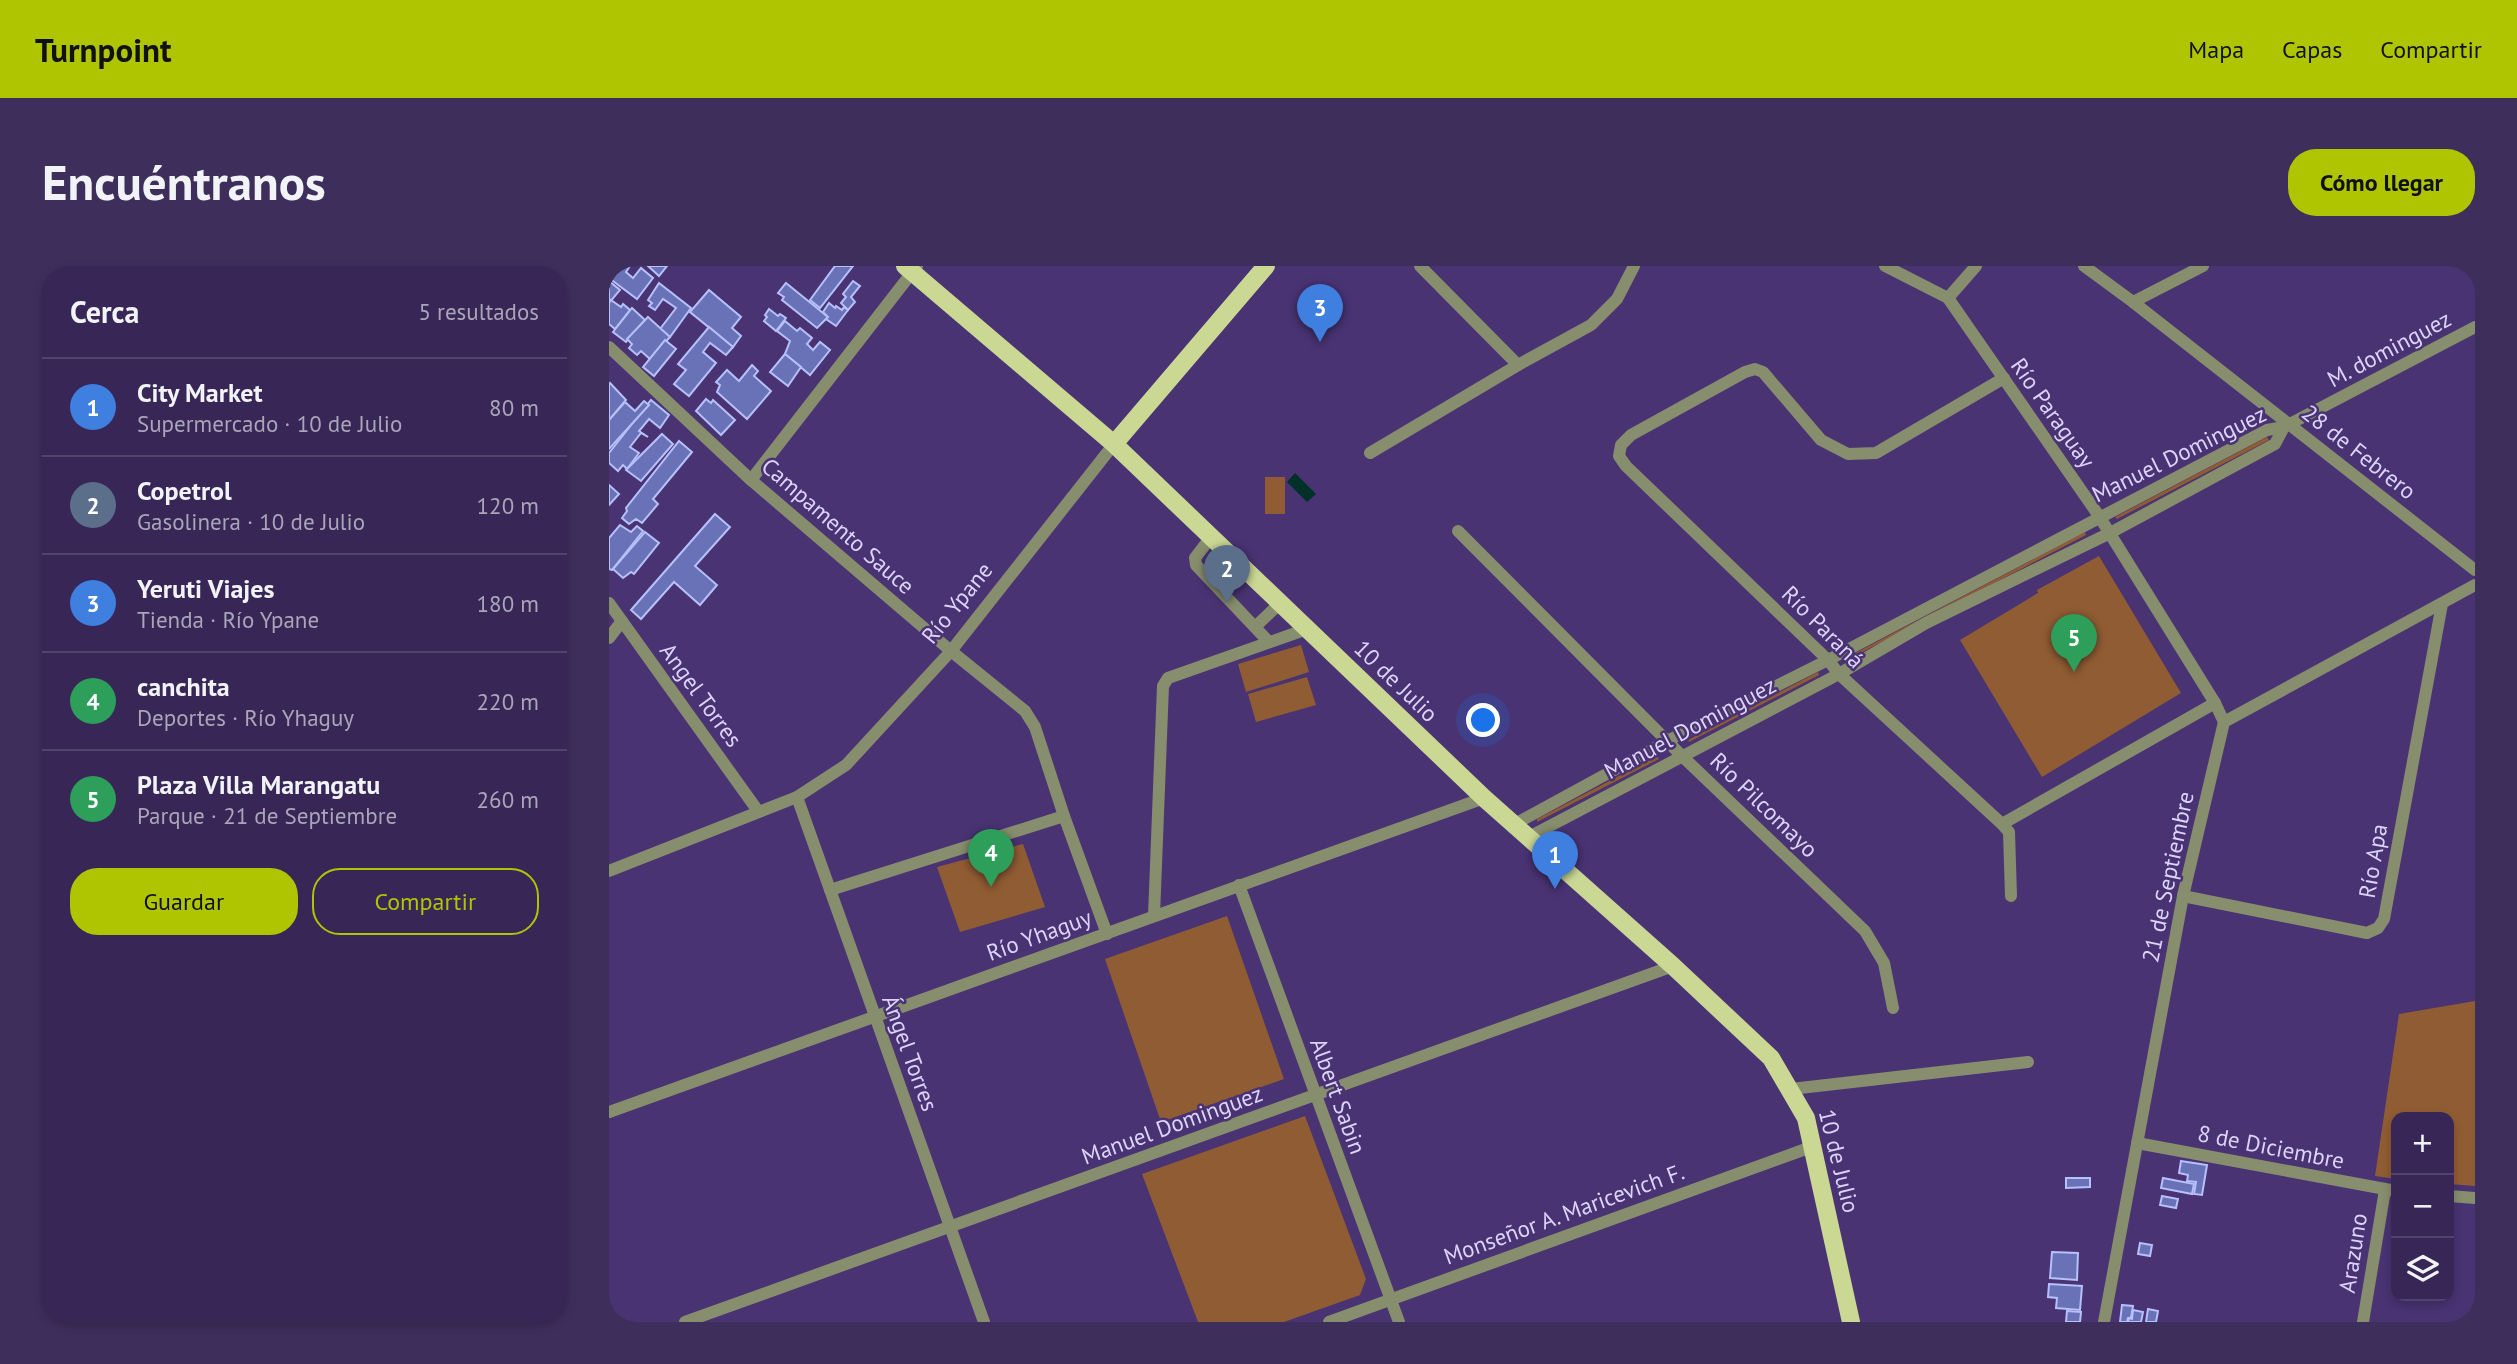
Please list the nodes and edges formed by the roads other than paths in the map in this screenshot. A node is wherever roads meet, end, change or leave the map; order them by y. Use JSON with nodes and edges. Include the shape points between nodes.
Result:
{"nodes":[{"id":1,"x":1266,"y":266,"type":"edge"},
{"id":2,"x":1420,"y":266,"type":"edge"},
{"id":3,"x":1634,"y":266,"type":"edge"},
{"id":4,"x":1885,"y":266,"type":"edge"},
{"id":5,"x":1976,"y":266,"type":"edge"},
{"id":6,"x":2084,"y":266,"type":"edge"},
{"id":7,"x":2203,"y":266,"type":"edge"},
{"id":8,"x":911,"y":268,"type":"edge"},
{"id":9,"x":1948,"y":298,"type":"junction"},
{"id":10,"x":2133,"y":302,"type":"junction"},
{"id":11,"x":2475,"y":327,"type":"edge"},
{"id":12,"x":609,"y":346,"type":"edge"},
{"id":13,"x":1518,"y":365,"type":"junction"},
{"id":14,"x":2004,"y":378,"type":"junction"},
{"id":15,"x":2287,"y":425,"type":"junction"},
{"id":16,"x":1114,"y":444,"type":"junction"},
{"id":17,"x":1370,"y":453,"type":"dead end"},
{"id":18,"x":751,"y":480,"type":"junction"},
{"id":19,"x":2099,"y":516,"type":"junction"},
{"id":20,"x":1458,"y":531,"type":"dead end"},
{"id":21,"x":2109,"y":533,"type":"junction"},
{"id":22,"x":1211,"y":537,"type":"junction"},
{"id":23,"x":2475,"y":570,"type":"edge"},
{"id":24,"x":2475,"y":585,"type":"edge"},
{"id":25,"x":609,"y":603,"type":"edge"},
{"id":26,"x":1279,"y":604,"type":"junction"},
{"id":27,"x":2442,"y":604,"type":"junction"},
{"id":28,"x":622,"y":621,"type":"junction"},
{"id":29,"x":1255,"y":627,"type":"junction"},
{"id":30,"x":1307,"y":629,"type":"junction"},
{"id":31,"x":609,"y":638,"type":"edge"},
{"id":32,"x":1269,"y":642,"type":"junction"},
{"id":33,"x":951,"y":652,"type":"junction"},
{"id":34,"x":1828,"y":660,"type":"junction"},
{"id":35,"x":1839,"y":674,"type":"junction"},
{"id":36,"x":2215,"y":703,"type":"junction"},
{"id":37,"x":2224,"y":722,"type":"junction"},
{"id":38,"x":1669,"y":740,"type":"junction"},
{"id":39,"x":1682,"y":756,"type":"junction"},
{"id":40,"x":797,"y":797,"type":"junction"},
{"id":41,"x":1484,"y":798,"type":"junction"},
{"id":42,"x":758,"y":811,"type":"junction"},
{"id":43,"x":1064,"y":816,"type":"junction"},
{"id":44,"x":2002,"y":824,"type":"junction"},
{"id":45,"x":1513,"y":825,"type":"junction"},
{"id":46,"x":1527,"y":838,"type":"junction"},
{"id":47,"x":609,"y":871,"type":"edge"},
{"id":48,"x":1239,"y":885,"type":"junction"},
{"id":49,"x":830,"y":890,"type":"junction"},
{"id":50,"x":2011,"y":896,"type":"dead end"},
{"id":51,"x":2183,"y":896,"type":"junction"},
{"id":52,"x":1154,"y":916,"type":"junction"},
{"id":53,"x":1107,"y":934,"type":"junction"},
{"id":54,"x":1673,"y":966,"type":"junction"},
{"id":55,"x":1893,"y":1008,"type":"dead end"},
{"id":56,"x":875,"y":1016,"type":"junction"},
{"id":57,"x":2028,"y":1062,"type":"dead end"},
{"id":58,"x":1791,"y":1089,"type":"junction"},
{"id":59,"x":1315,"y":1096,"type":"junction"},
{"id":60,"x":609,"y":1112,"type":"edge"},
{"id":61,"x":2137,"y":1143,"type":"junction"},
{"id":62,"x":1814,"y":1146,"type":"junction"},
{"id":63,"x":2391,"y":1191,"type":"edge"},
{"id":64,"x":2454,"y":1196,"type":"edge"},
{"id":65,"x":2475,"y":1198,"type":"edge"},
{"id":66,"x":950,"y":1227,"type":"junction"},
{"id":67,"x":1391,"y":1299,"type":"junction"},
{"id":68,"x":685,"y":1322,"type":"edge"},
{"id":69,"x":984,"y":1322,"type":"edge"},
{"id":70,"x":1329,"y":1322,"type":"edge"},
{"id":71,"x":1399,"y":1322,"type":"edge"},
{"id":72,"x":1851,"y":1322,"type":"edge"},
{"id":73,"x":2104,"y":1322,"type":"edge"},
{"id":74,"x":2363,"y":1322,"type":"edge"}],
"edges":[{"from":1,"to":16,"type":"main road","name":"Río Ypane"},
{"from":2,"to":13,"type":"street"},
{"from":3,"to":13,"type":"street","via":[[1617,299],[1591,325]]},
{"from":4,"to":9,"type":"street","name":"Río Paraguay"},
{"from":5,"to":9,"type":"street"},
{"from":6,"to":10,"type":"street","name":"28 de Febrero"},
{"from":7,"to":10,"type":"street"},
{"from":8,"to":16,"type":"main road","name":"10 de Julio"},
{"from":8,"to":18,"type":"street"},
{"from":9,"to":14,"type":"street","name":"Río Paraguay"},
{"from":10,"to":15,"type":"street","name":"28 de Febrero"},
{"from":11,"to":15,"type":"street","name":"M. dominguez"},
{"from":12,"to":18,"type":"street","name":"Campamento Sauce"},
{"from":13,"to":17,"type":"street"},
{"from":14,"to":19,"type":"street","name":"Río Paraguay"},
{"from":14,"to":34,"type":"street","name":"Río Paraná","via":[[1876,453],[1849,454],[1821,440],[1763,372],[1755,369],[1631,435],[1621,445],[1619,456],[1636,476]]},
{"from":15,"to":19,"type":"street","name":"Manuel Dominguez","via":[[2267,430]]},
{"from":15,"to":21,"type":"street","name":"Manuel Dominguez","via":[[2275,444]]},
{"from":15,"to":23,"type":"street","name":"28 de Febrero"},
{"from":16,"to":22,"type":"main road","name":"10 de Julio"},
{"from":16,"to":33,"type":"street","name":"Río Ypane"},
{"from":18,"to":33,"type":"street","name":"Campamento Sauce"},
{"from":19,"to":21,"type":"street","name":"Río Paraguay"},
{"from":19,"to":34,"type":"street","name":"Manuel Dominguez"},
{"from":20,"to":38,"type":"street","name":"Río Pilcomayo"},
{"from":21,"to":35,"type":"street","name":"Manuel Dominguez","via":[[1926,623]]},
{"from":21,"to":36,"type":"street","name":"Río Paraguay"},
{"from":22,"to":26,"type":"main road","name":"10 de Julio"},
{"from":22,"to":29,"type":"street","via":[[1195,558],[1196,565]]},
{"from":24,"to":27,"type":"street"},
{"from":25,"to":28,"type":"street","name":"Angel Torres"},
{"from":26,"to":29,"type":"street"},
{"from":26,"to":30,"type":"main road","name":"10 de Julio"},
{"from":27,"to":37,"type":"street"},
{"from":27,"to":51,"type":"street","name":"Río Apa","via":[[2384,919],[2378,928],[2367,933]]},
{"from":28,"to":31,"type":"street"},
{"from":28,"to":42,"type":"street","name":"Angel Torres"},
{"from":29,"to":32,"type":"street"},
{"from":30,"to":32,"type":"street"},
{"from":30,"to":41,"type":"main road","name":"10 de Julio"},
{"from":32,"to":52,"type":"street","via":[[1168,678],[1163,686]]},
{"from":33,"to":40,"type":"street","name":"Río Ypane","via":[[846,765]]},
{"from":33,"to":43,"type":"street","name":"Campamento Sauce","via":[[1025,711],[1035,727]]},
{"from":34,"to":35,"type":"street","name":"Río Paraná"},
{"from":34,"to":38,"type":"street","name":"Manuel Dominguez"},
{"from":35,"to":39,"type":"street","name":"Manuel Dominguez"},
{"from":35,"to":44,"type":"street","name":"Río Paraná"},
{"from":36,"to":37,"type":"street","name":"Río Paraguay"},
{"from":36,"to":44,"type":"street"},
{"from":37,"to":51,"type":"street","name":"21 de Septiembre"},
{"from":38,"to":39,"type":"street","name":"Río Pilcomayo"},
{"from":38,"to":45,"type":"street","name":"Manuel Dominguez"},
{"from":39,"to":46,"type":"street","name":"Manuel Dominguez"},
{"from":39,"to":55,"type":"street","name":"Río Pilcomayo","via":[[1865,931],[1884,963]]},
{"from":40,"to":42,"type":"street","name":"Río Ypane"},
{"from":40,"to":49,"type":"street","name":"Ángel Torres"},
{"from":41,"to":45,"type":"main road","name":"10 de Julio"},
{"from":41,"to":48,"type":"street","name":"Río Yhaguy"},
{"from":42,"to":47,"type":"street","name":"Río Ypane"},
{"from":43,"to":49,"type":"street"},
{"from":43,"to":53,"type":"street","name":"Campamento Sauce"},
{"from":44,"to":50,"type":"street","via":[[2009,832]]},
{"from":45,"to":46,"type":"main road","name":"10 de Julio"},
{"from":46,"to":54,"type":"main road","name":"10 de Julio"},
{"from":48,"to":52,"type":"street","name":"Río Yhaguy"},
{"from":48,"to":59,"type":"street","name":"Albert Sabin"},
{"from":49,"to":56,"type":"street","name":"Ángel Torres"},
{"from":51,"to":61,"type":"street","name":"21 de Septiembre"},
{"from":52,"to":53,"type":"street","name":"Río Yhaguy"},
{"from":53,"to":56,"type":"street","name":"Río Yhaguy"},
{"from":54,"to":58,"type":"main road","name":"10 de Julio","via":[[1771,1058]]},
{"from":54,"to":59,"type":"street","name":"Manuel Dominguez"},
{"from":56,"to":60,"type":"street","name":"Río Yhaguy"},
{"from":56,"to":66,"type":"street","name":"Ángel Torres"},
{"from":57,"to":58,"type":"street"},
{"from":58,"to":62,"type":"main road","name":"10 de Julio"},
{"from":59,"to":66,"type":"street","name":"Manuel Dominguez"},
{"from":59,"to":67,"type":"street","name":"Albert Sabin"},
{"from":61,"to":63,"type":"street","name":"8 de Diciembre"},
{"from":61,"to":73,"type":"street","name":"21 de Septiembre"},
{"from":62,"to":67,"type":"street","name":"Monseñor A. Maricevich F."},
{"from":62,"to":72,"type":"main road","name":"10 de Julio"},
{"from":63,"to":74,"type":"street","name":"Arazuno"},
{"from":64,"to":65,"type":"street"},
{"from":66,"to":68,"type":"street","name":"Manuel Dominguez"},
{"from":66,"to":69,"type":"street","name":"Ángel Torres"},
{"from":67,"to":70,"type":"street","name":"Monseñor A. Maricevich F."},
{"from":67,"to":71,"type":"street","name":"Albert Sabin"}]}
